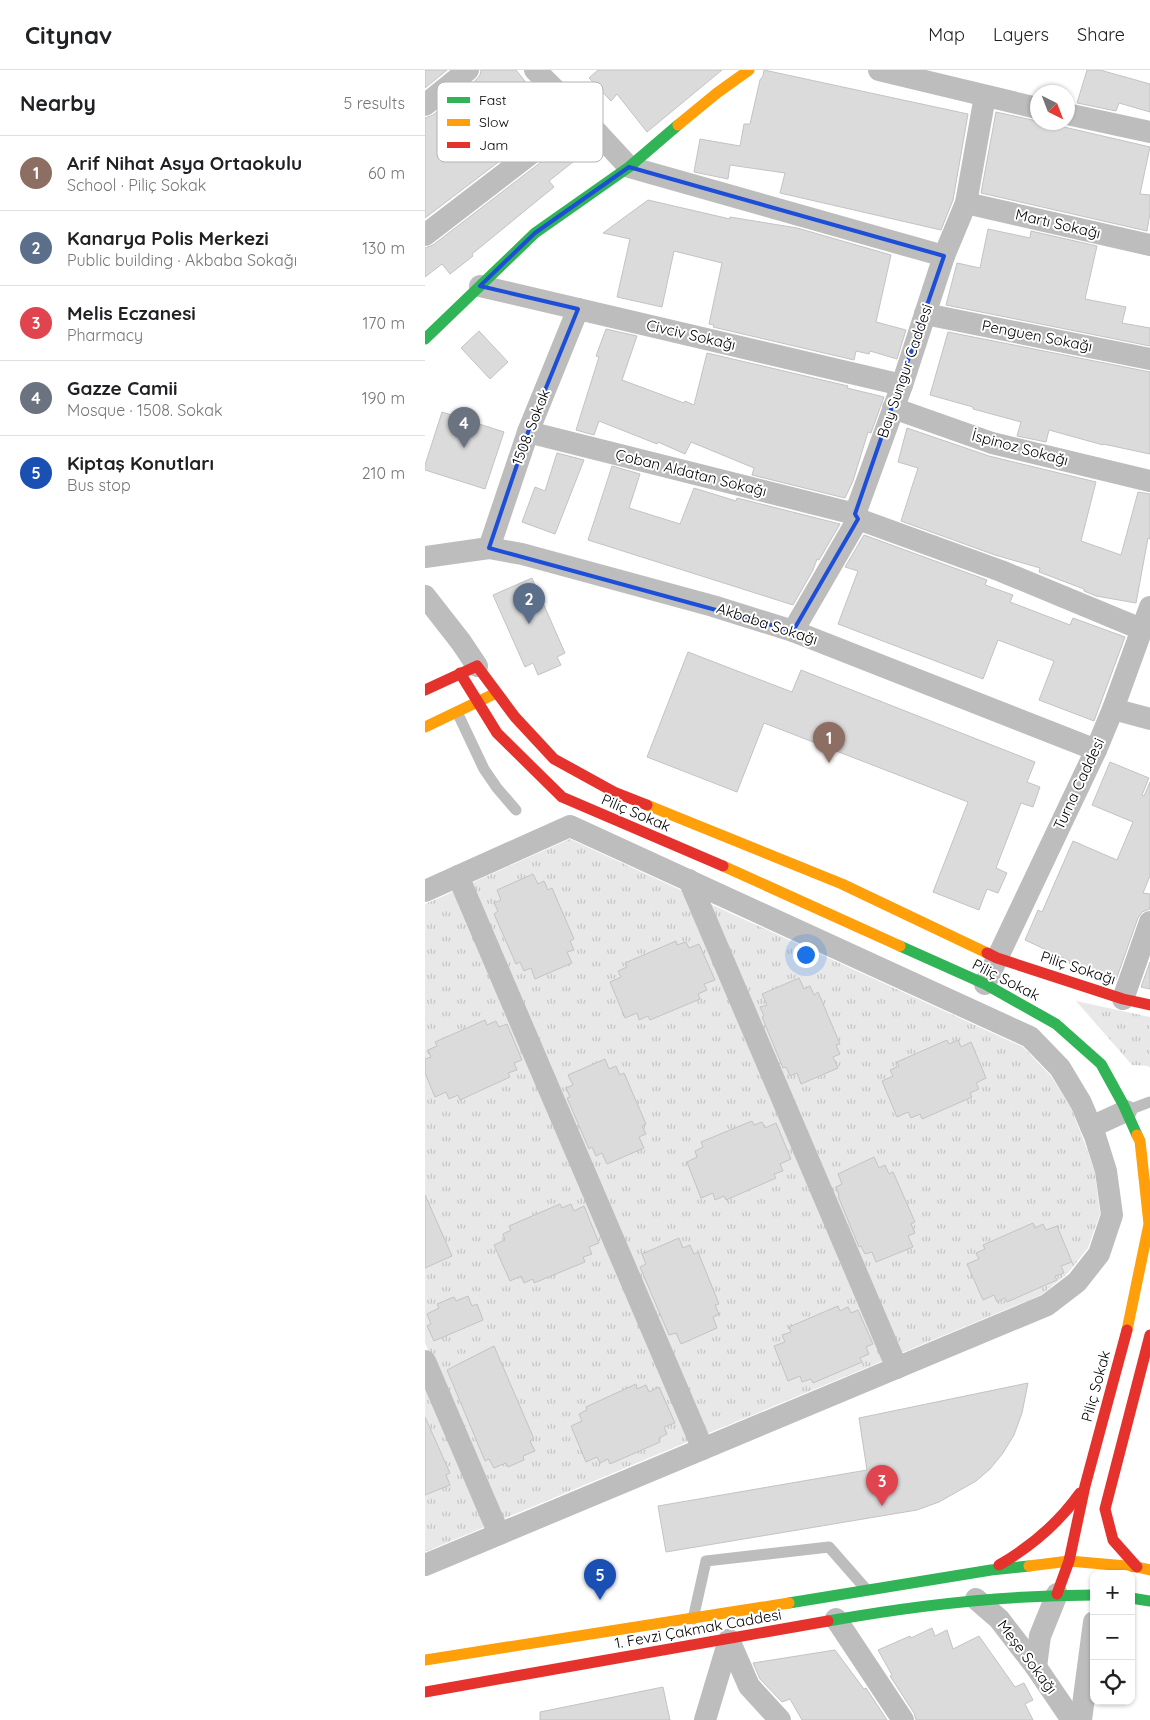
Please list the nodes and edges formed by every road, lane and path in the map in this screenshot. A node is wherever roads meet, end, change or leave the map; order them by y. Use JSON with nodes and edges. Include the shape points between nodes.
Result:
{"nodes":[{"id":1,"x":468,"y":70,"type":"edge"},
{"id":2,"x":535,"y":70,"type":"edge"},
{"id":3,"x":749,"y":70,"type":"edge"},
{"id":4,"x":879,"y":70,"type":"edge"},
{"id":5,"x":453,"y":82,"type":"edge"},
{"id":6,"x":547,"y":82,"type":"edge"},
{"id":7,"x":437,"y":95,"type":"edge"},
{"id":8,"x":985,"y":96,"type":"junction"},
{"id":9,"x":425,"y":105,"type":"edge"},
{"id":10,"x":1030,"y":106,"type":"edge"},
{"id":11,"x":1075,"y":116,"type":"edge"},
{"id":12,"x":1150,"y":132,"type":"edge"},
{"id":13,"x":603,"y":139,"type":"edge"},
{"id":14,"x":519,"y":162,"type":"edge"},
{"id":15,"x":629,"y":167,"type":"junction"},
{"id":16,"x":966,"y":203,"type":"junction"},
{"id":17,"x":425,"y":234,"type":"edge"},
{"id":18,"x":1150,"y":245,"type":"edge"},
{"id":19,"x":944,"y":256,"type":"junction"},
{"id":20,"x":480,"y":286,"type":"junction"},
{"id":21,"x":578,"y":309,"type":"junction"},
{"id":22,"x":925,"y":314,"type":"junction"},
{"id":23,"x":425,"y":339,"type":"edge"},
{"id":24,"x":1150,"y":359,"type":"edge"},
{"id":25,"x":902,"y":385,"type":"junction"},
{"id":26,"x":893,"y":408,"type":"junction"},
{"id":27,"x":528,"y":432,"type":"junction"},
{"id":28,"x":1150,"y":481,"type":"edge"},
{"id":29,"x":856,"y":517,"type":"junction"},
{"id":30,"x":489,"y":548,"type":"junction"},
{"id":31,"x":425,"y":557,"type":"edge"},
{"id":32,"x":425,"y":596,"type":"edge"},
{"id":33,"x":1150,"y":607,"type":"edge"},
{"id":34,"x":1141,"y":629,"type":"junction"},
{"id":35,"x":793,"y":631,"type":"junction"},
{"id":36,"x":468,"y":670,"type":"junction"},
{"id":37,"x":425,"y":690,"type":"edge"},
{"id":38,"x":497,"y":692,"type":"junction"},
{"id":39,"x":478,"y":702,"type":"junction"},
{"id":40,"x":1113,"y":709,"type":"junction"},
{"id":41,"x":457,"y":712,"type":"junction"},
{"id":42,"x":1150,"y":719,"type":"edge"},
{"id":43,"x":425,"y":727,"type":"edge"},
{"id":44,"x":1096,"y":750,"type":"junction"},
{"id":45,"x":516,"y":810,"type":"dead end"},
{"id":46,"x":458,"y":876,"type":"junction"},
{"id":47,"x":689,"y":880,"type":"junction"},
{"id":48,"x":425,"y":891,"type":"edge"},
{"id":49,"x":1150,"y":922,"type":"edge"},
{"id":50,"x":997,"y":958,"type":"junction"},
{"id":51,"x":985,"y":984,"type":"junction"},
{"id":52,"x":1123,"y":999,"type":"junction"},
{"id":53,"x":1150,"y":1005,"type":"edge"},
{"id":54,"x":1150,"y":1102,"type":"edge"},
{"id":55,"x":1126,"y":1112,"type":"junction"},
{"id":56,"x":1091,"y":1127,"type":"junction"},
{"id":57,"x":1150,"y":1335,"type":"edge"},
{"id":58,"x":425,"y":1362,"type":"edge"},
{"id":59,"x":897,"y":1368,"type":"junction"},
{"id":60,"x":1128,"y":1374,"type":"junction"},
{"id":61,"x":703,"y":1449,"type":"junction"},
{"id":62,"x":1085,"y":1486,"type":"junction"},
{"id":63,"x":499,"y":1534,"type":"junction"},
{"id":64,"x":1069,"y":1561,"type":"junction"},
{"id":65,"x":425,"y":1565,"type":"edge"},
{"id":66,"x":1137,"y":1567,"type":"junction"},
{"id":67,"x":991,"y":1570,"type":"junction"},
{"id":68,"x":1150,"y":1570,"type":"edge"},
{"id":69,"x":1081,"y":1572,"type":"dead end"},
{"id":70,"x":867,"y":1590,"type":"junction"},
{"id":71,"x":1057,"y":1594,"type":"junction"},
{"id":72,"x":1090,"y":1595,"type":"edge"},
{"id":73,"x":977,"y":1599,"type":"junction"},
{"id":74,"x":1135,"y":1599,"type":"edge"},
{"id":75,"x":1150,"y":1601,"type":"edge"},
{"id":76,"x":693,"y":1619,"type":"junction"},
{"id":77,"x":836,"y":1619,"type":"junction"},
{"id":78,"x":729,"y":1640,"type":"junction"},
{"id":79,"x":1090,"y":1652,"type":"edge"},
{"id":80,"x":425,"y":1660,"type":"edge"},
{"id":81,"x":1036,"y":1667,"type":"junction"},
{"id":82,"x":425,"y":1692,"type":"edge"},
{"id":83,"x":705,"y":1720,"type":"edge"},
{"id":84,"x":779,"y":1720,"type":"edge"},
{"id":85,"x":903,"y":1720,"type":"edge"},
{"id":86,"x":1072,"y":1720,"type":"edge"},
{"id":87,"x":1081,"y":1720,"type":"edge"}],
"edges":[{"from":1,"to":5,"type":"street"},
{"from":2,"to":6,"type":"street"},
{"from":3,"to":15,"type":"street"},
{"from":4,"to":8,"type":"street"},
{"from":7,"to":9,"type":"street"},
{"from":8,"to":10,"type":"street"},
{"from":8,"to":16,"type":"street","name":"Bay Sungur Caddesi"},
{"from":11,"to":12,"type":"street"},
{"from":13,"to":15,"type":"street"},
{"from":14,"to":17,"type":"street"},
{"from":15,"to":19,"type":"street"},
{"from":15,"to":20,"type":"street","via":[[535,233]]},
{"from":16,"to":18,"type":"street","name":"Martı Sokağı"},
{"from":16,"to":19,"type":"street","name":"Bay Sungur Caddesi"},
{"from":19,"to":22,"type":"street","name":"Bay Sungur Caddesi"},
{"from":20,"to":21,"type":"street","name":"Civciv Sokağı"},
{"from":20,"to":23,"type":"street"},
{"from":21,"to":25,"type":"street","name":"Civciv Sokağı"},
{"from":21,"to":27,"type":"street","name":"1508. Sokak"},
{"from":22,"to":24,"type":"street","name":"Penguen Sokağı"},
{"from":22,"to":25,"type":"street","name":"Bay Sungur Caddesi"},
{"from":25,"to":26,"type":"street","name":"Bay Sungur Caddesi"},
{"from":26,"to":28,"type":"street","name":"İspinoz Sokağı","via":[[992,443]]},
{"from":26,"to":29,"type":"street","name":"Bay Sungur Caddesi"},
{"from":27,"to":29,"type":"street","name":"Çoban Aldatan Sokağı"},
{"from":27,"to":30,"type":"street","name":"1508. Sokak"},
{"from":29,"to":34,"type":"street","name":"Çoban Aldatan Sokağı","via":[[1001,571]]},
{"from":29,"to":35,"type":"street","name":"Bay Sungur Caddesi"},
{"from":30,"to":31,"type":"street","name":"Akbaba Sokağı"},
{"from":30,"to":35,"type":"street","name":"Akbaba Sokağı","via":[[713,606]]},
{"from":32,"to":36,"type":"street","via":[[461,642]]},
{"from":33,"to":34,"type":"street","name":"Turna Caddesi"},
{"from":34,"to":40,"type":"street","name":"Turna Caddesi"},
{"from":35,"to":44,"type":"street","name":"Akbaba Sokağı"},
{"from":36,"to":37,"type":"street"},
{"from":36,"to":38,"type":"street","name":"Piliç Sokak"},
{"from":36,"to":39,"type":"street","name":"Piliç Sokak"},
{"from":38,"to":39,"type":"street"},
{"from":38,"to":50,"type":"street","name":"Piliç Sokak","via":[[554,759],[614,792],[842,884]]},
{"from":39,"to":41,"type":"street"},
{"from":39,"to":51,"type":"street","name":"Piliç Sokak","via":[[497,733],[561,797]]},
{"from":40,"to":42,"type":"street"},
{"from":40,"to":44,"type":"street","name":"Turna Caddesi"},
{"from":41,"to":43,"type":"street"},
{"from":41,"to":45,"type":"lane","via":[[483,769]]},
{"from":44,"to":50,"type":"street","name":"Turna Caddesi"},
{"from":46,"to":47,"type":"street","via":[[570,826]]},
{"from":46,"to":48,"type":"street"},
{"from":46,"to":61,"type":"street"},
{"from":47,"to":56,"type":"street","via":[[1030,1037],[1060,1068]]},
{"from":47,"to":59,"type":"street"},
{"from":49,"to":52,"type":"street"},
{"from":50,"to":51,"type":"street","name":"Turna Caddesi"},
{"from":50,"to":52,"type":"street","name":"Piliç Sokağı"},
{"from":51,"to":55,"type":"street","name":"Piliç Sokak","via":[[1056,1024],[1101,1064]]},
{"from":52,"to":53,"type":"street","name":"Piliç Sokağı"},
{"from":54,"to":55,"type":"lane"},
{"from":55,"to":56,"type":"street"},
{"from":55,"to":60,"type":"street","name":"Piliç Sokak","via":[[1140,1141],[1149,1224],[1128,1328]]},
{"from":56,"to":59,"type":"street","via":[[1106,1171],[1112,1215],[1099,1254],[1077,1282],[1047,1305]]},
{"from":57,"to":60,"type":"street"},
{"from":58,"to":63,"type":"street"},
{"from":59,"to":61,"type":"street"},
{"from":60,"to":62,"type":"street","name":"Piliç Sokak"},
{"from":60,"to":66,"type":"street","via":[[1105,1509],[1113,1540]]},
{"from":61,"to":63,"type":"street"},
{"from":62,"to":64,"type":"street","name":"Piliç Sokak"},
{"from":62,"to":67,"type":"street","via":[[1067,1513],[1045,1535]]},
{"from":63,"to":65,"type":"street"},
{"from":64,"to":66,"type":"street"},
{"from":64,"to":67,"type":"street"},
{"from":64,"to":69,"type":"street"},
{"from":64,"to":71,"type":"street","name":"Piliç Sokak"},
{"from":66,"to":68,"type":"street"},
{"from":67,"to":70,"type":"street"},
{"from":70,"to":76,"type":"street"},
{"from":70,"to":76,"type":"lane","via":[[829,1547],[706,1561]]},
{"from":71,"to":72,"type":"street","name":"1. Fevzi Çakmak Caddesi"},
{"from":71,"to":73,"type":"street","name":"1. Fevzi Çakmak Caddesi"},
{"from":71,"to":81,"type":"street","via":[[1040,1636]]},
{"from":73,"to":77,"type":"street","name":"1. Fevzi Çakmak Caddesi"},
{"from":73,"to":81,"type":"street","name":"Meşe Sokağı","via":[[999,1619]]},
{"from":74,"to":75,"type":"street"},
{"from":76,"to":80,"type":"street"},
{"from":77,"to":78,"type":"street","name":"1. Fevzi Çakmak Caddesi"},
{"from":77,"to":85,"type":"street"},
{"from":78,"to":82,"type":"street","name":"1. Fevzi Çakmak Caddesi"},
{"from":78,"to":83,"type":"street"},
{"from":78,"to":84,"type":"street","via":[[749,1686]]},
{"from":79,"to":87,"type":"street"},
{"from":81,"to":86,"type":"street","name":"Meşe Sokağı"}]}
